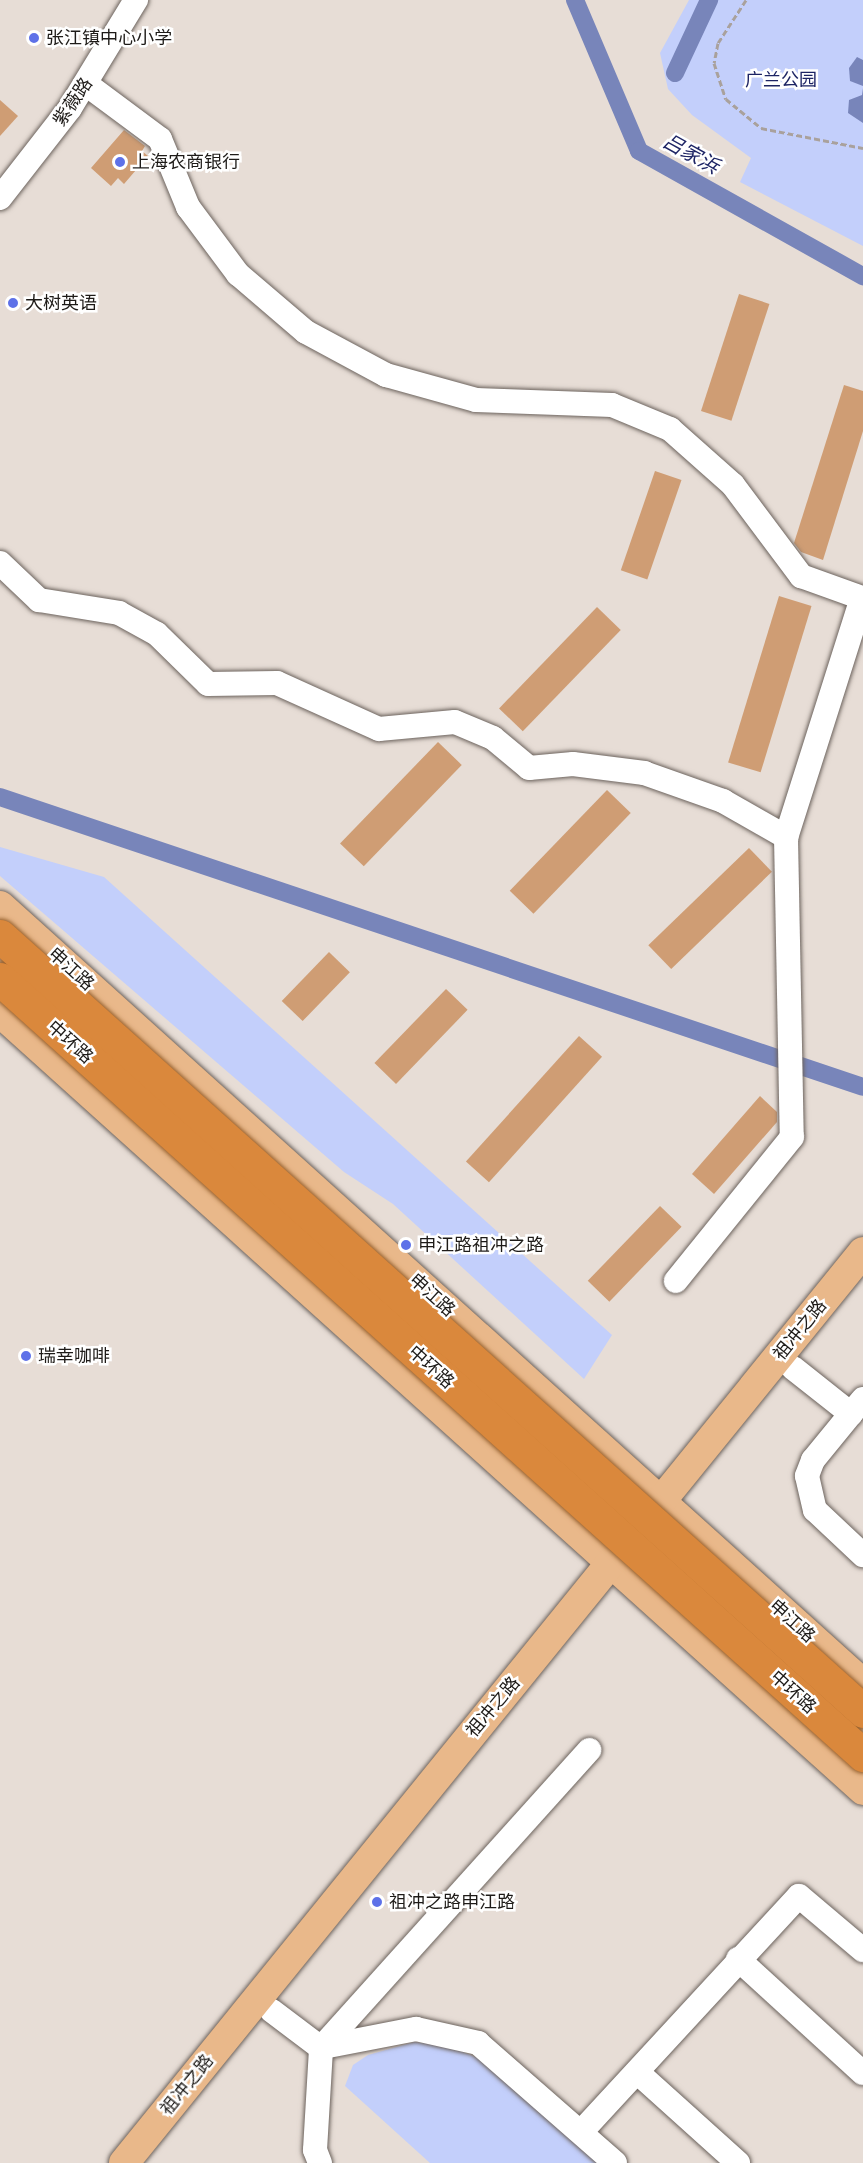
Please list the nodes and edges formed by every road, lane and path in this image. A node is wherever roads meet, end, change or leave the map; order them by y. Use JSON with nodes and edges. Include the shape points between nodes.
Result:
{"nodes":[{"id":1,"x":136,"y":0,"type":"edge"},
{"id":2,"x":746,"y":0,"type":"edge"},
{"id":3,"x":86,"y":84,"type":"junction"},
{"id":4,"x":863,"y":148,"type":"edge"},
{"id":5,"x":0,"y":198,"type":"edge"},
{"id":6,"x":0,"y":563,"type":"edge"},
{"id":7,"x":786,"y":837,"type":"junction"},
{"id":8,"x":0,"y":906,"type":"edge"},
{"id":9,"x":0,"y":936,"type":"edge"},
{"id":10,"x":0,"y":979,"type":"edge"},
{"id":11,"x":0,"y":1012,"type":"edge"},
{"id":12,"x":863,"y":1251,"type":"edge"},
{"id":13,"x":676,"y":1281,"type":"dead end"},
{"id":14,"x":863,"y":1281,"type":"edge"},
{"id":15,"x":793,"y":1368,"type":"junction"},
{"id":16,"x":857,"y":1406,"type":"edge"},
{"id":17,"x":669,"y":1509,"type":"junction"},
{"id":18,"x":863,"y":1555,"type":"edge"},
{"id":19,"x":617,"y":1571,"type":"junction"},
{"id":20,"x":863,"y":1684,"type":"edge"},
{"id":21,"x":863,"y":1711,"type":"edge"},
{"id":22,"x":589,"y":1750,"type":"dead end"},
{"id":23,"x":863,"y":1755,"type":"edge"},
{"id":24,"x":863,"y":1790,"type":"edge"},
{"id":25,"x":863,"y":1950,"type":"edge"},
{"id":26,"x":738,"y":1959,"type":"junction"},
{"id":27,"x":272,"y":2011,"type":"junction"},
{"id":28,"x":321,"y":2048,"type":"junction"},
{"id":29,"x":637,"y":2072,"type":"junction"},
{"id":30,"x":863,"y":2073,"type":"edge"},
{"id":31,"x":581,"y":2132,"type":"junction"},
{"id":32,"x":124,"y":2163,"type":"edge"},
{"id":33,"x":148,"y":2163,"type":"edge"},
{"id":34,"x":320,"y":2163,"type":"edge"},
{"id":35,"x":615,"y":2163,"type":"edge"},
{"id":36,"x":738,"y":2163,"type":"edge"}],
"edges":[{"from":1,"to":3,"type":"street","name":"紫薇路"},
{"from":2,"to":4,"type":"path","via":[[718,43],[714,63],[726,99],[761,128]]},
{"from":3,"to":5,"type":"street","name":"紫薇路"},
{"from":3,"to":7,"type":"street","via":[[160,139],[188,207],[238,274],[306,332],[386,375],[476,400],[612,405],[670,429],[733,485],[801,576],[862,598]]},
{"from":6,"to":7,"type":"street","via":[[39,600],[119,613],[157,634],[208,684],[277,683],[379,729],[455,722],[493,738],[529,768],[573,764],[644,773],[723,801]]},
{"from":7,"to":13,"type":"street","via":[[794,1022],[792,1137]]},
{"from":8,"to":17,"type":"main road","name":"申江路"},
{"from":9,"to":21,"type":"highway","name":"中环路","bridge":true},
{"from":10,"to":23,"type":"highway","name":"中环路","bridge":true},
{"from":11,"to":19,"type":"main road"},
{"from":12,"to":17,"type":"main road","name":"祖冲之路"},
{"from":14,"to":15,"type":"main road","name":"祖冲之路"},
{"from":15,"to":16,"type":"street"},
{"from":15,"to":17,"type":"main road","name":"祖冲之路"},
{"from":16,"to":18,"type":"street","via":[[813,1460],[808,1491],[815,1510]]},
{"from":17,"to":19,"type":"main road","name":"祖冲之路"},
{"from":17,"to":20,"type":"main road","name":"申江路"},
{"from":19,"to":24,"type":"main road"},
{"from":19,"to":27,"type":"main road","name":"祖冲之路"},
{"from":19,"to":32,"type":"main road","name":"祖冲之路"},
{"from":22,"to":28,"type":"street"},
{"from":25,"to":26,"type":"street","via":[[799,1896]]},
{"from":26,"to":29,"type":"street"},
{"from":26,"to":30,"type":"street"},
{"from":27,"to":28,"type":"street"},
{"from":27,"to":33,"type":"main road","name":"祖冲之路"},
{"from":28,"to":31,"type":"street","via":[[416,2029],[458,2036],[501,2061]]},
{"from":28,"to":34,"type":"street","via":[[315,2150]]},
{"from":29,"to":31,"type":"street"},
{"from":29,"to":36,"type":"street"},
{"from":31,"to":35,"type":"street"}]}
